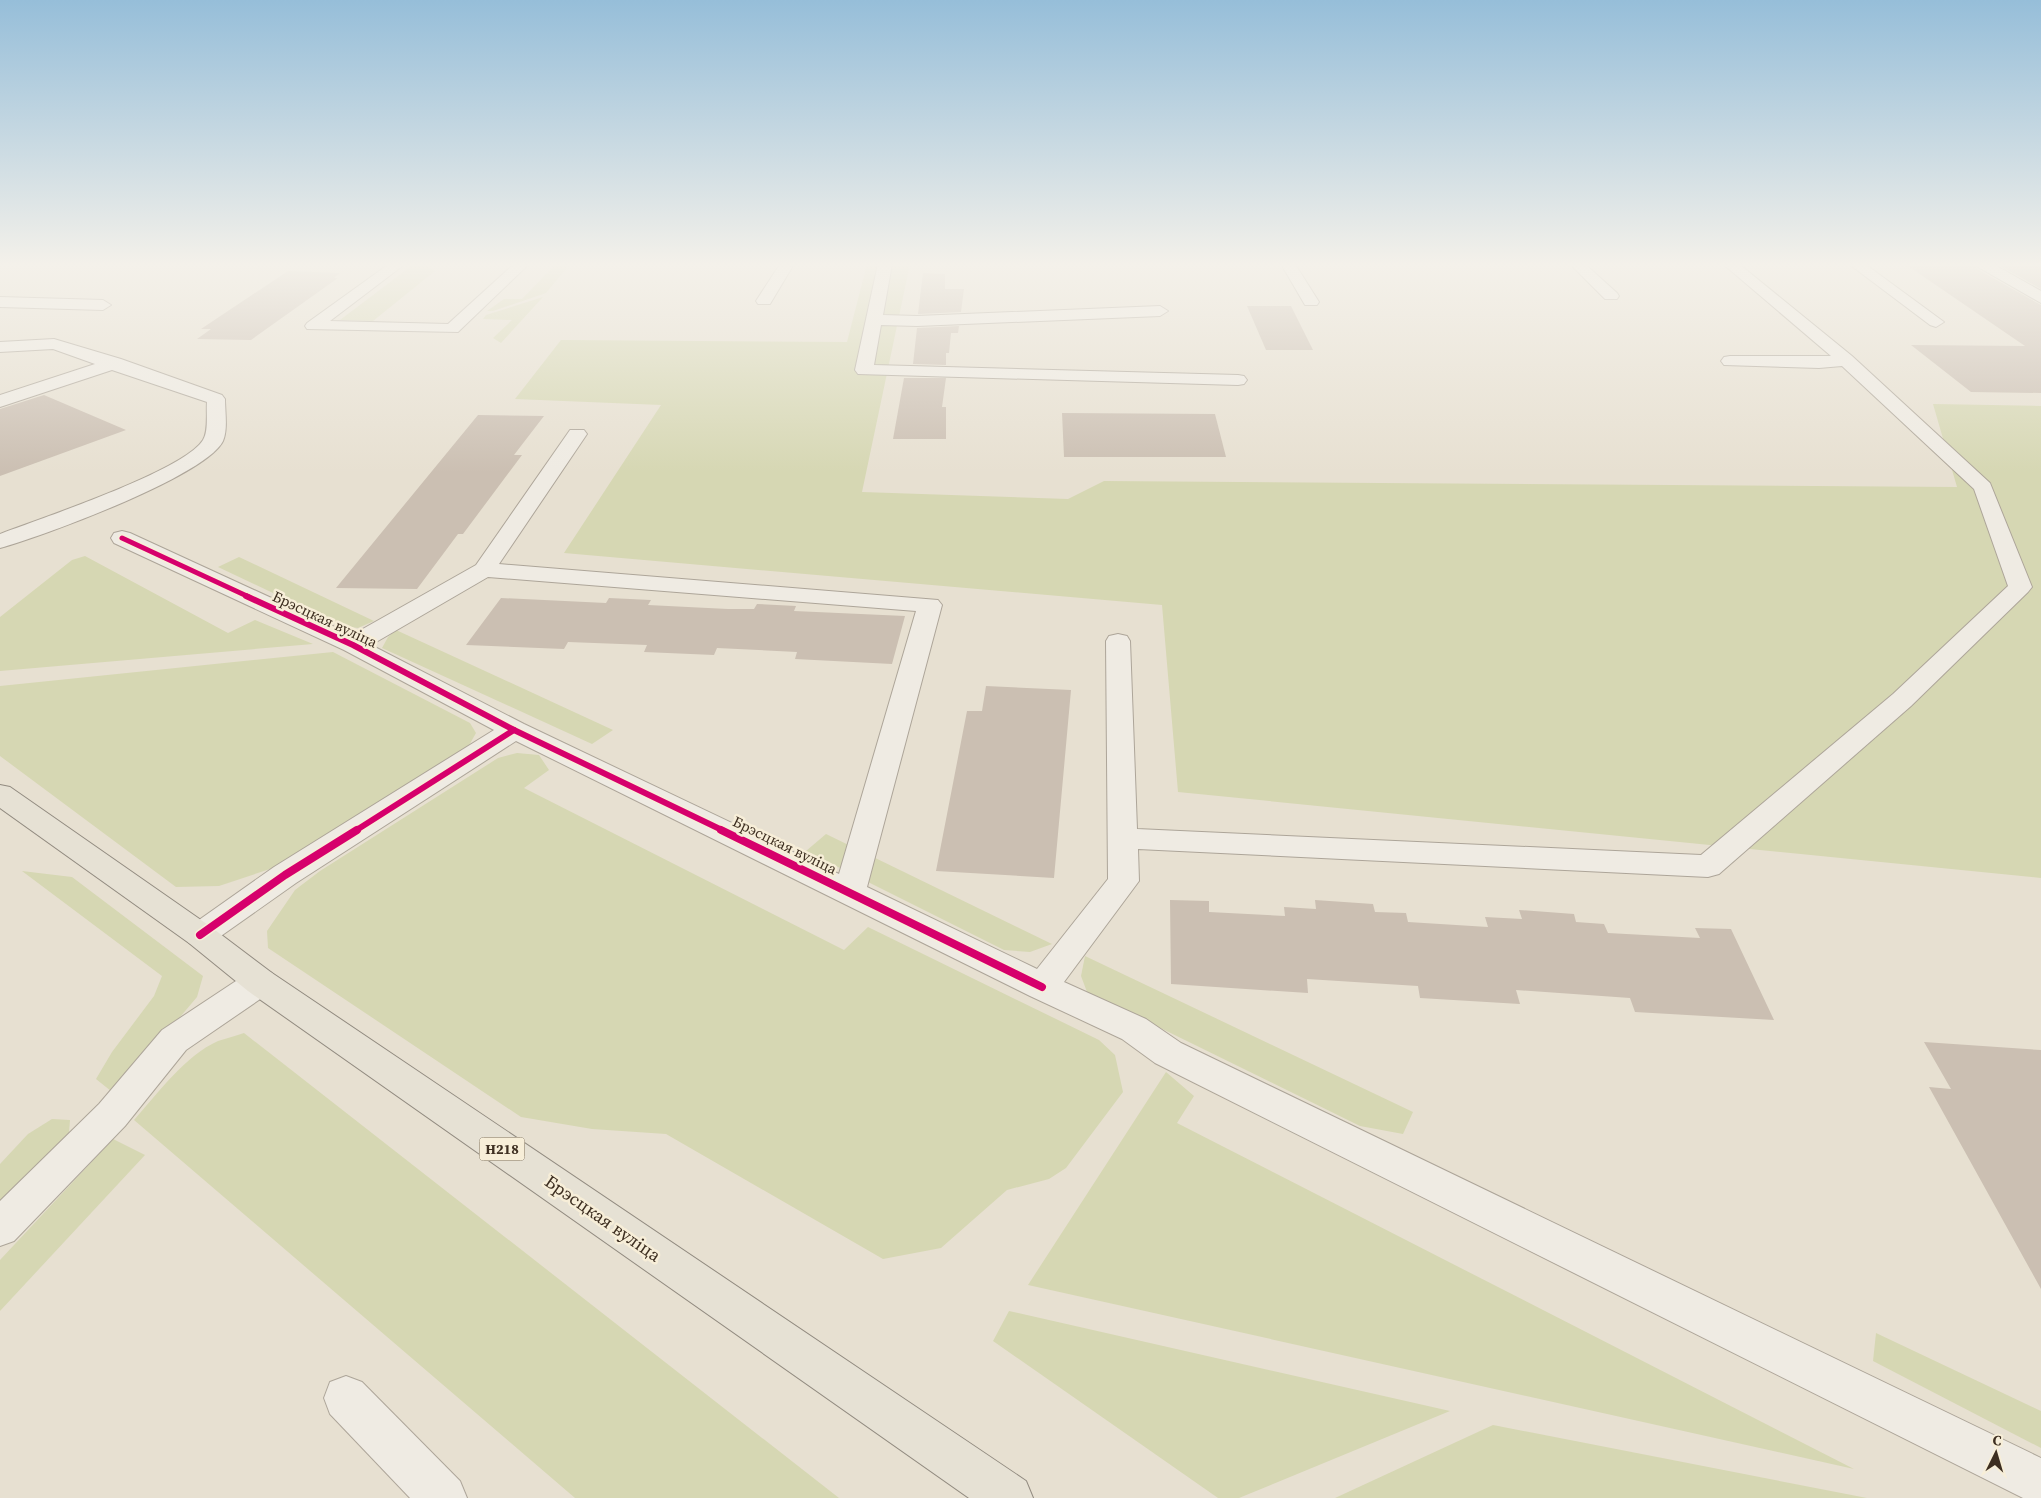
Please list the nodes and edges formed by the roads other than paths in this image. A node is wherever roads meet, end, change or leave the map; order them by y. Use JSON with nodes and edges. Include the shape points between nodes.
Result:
{"nodes":[{"id":1,"x":870,"y":334,"type":"edge"},
{"id":2,"x":1814,"y":334,"type":"edge"},
{"id":3,"x":0,"y":346,"type":"edge"},
{"id":4,"x":1846,"y":360,"type":"junction"},
{"id":5,"x":1730,"y":361,"type":"dead end"},
{"id":6,"x":115,"y":363,"type":"junction"},
{"id":7,"x":1238,"y":380,"type":"dead end"},
{"id":8,"x":0,"y":401,"type":"edge"},
{"id":9,"x":577,"y":434,"type":"dead end"},
{"id":10,"x":122,"y":538,"type":"dead end"},
{"id":11,"x":0,"y":541,"type":"edge"},
{"id":12,"x":484,"y":570,"type":"junction"},
{"id":13,"x":1118,"y":641,"type":"dead end"},
{"id":14,"x":353,"y":645,"type":"junction"},
{"id":15,"x":514,"y":730,"type":"junction"},
{"id":16,"x":0,"y":794,"type":"edge"},
{"id":17,"x":1122,"y":838,"type":"junction"},
{"id":18,"x":850,"y":891,"type":"junction"},
{"id":19,"x":200,"y":935,"type":"junction"},
{"id":20,"x":260,"y":982,"type":"junction"},
{"id":21,"x":1042,"y":987,"type":"junction"},
{"id":22,"x":0,"y":1228,"type":"edge"},
{"id":23,"x":346,"y":1398,"type":"dead end"},
{"id":24,"x":2041,"y":1482,"type":"edge"},
{"id":25,"x":443,"y":1498,"type":"edge"},
{"id":26,"x":1009,"y":1498,"type":"edge"}],
"edges":[{"from":1,"to":7,"type":"street","via":[[864,370]]},
{"from":2,"to":4,"type":"street"},
{"from":3,"to":6,"type":"street","via":[[54,344]]},
{"from":4,"to":5,"type":"street","via":[[1819,363]]},
{"from":4,"to":17,"type":"street","via":[[1982,487],[2020,588],[1902,700],[1708,866]]},
{"from":6,"to":8,"type":"street"},
{"from":6,"to":11,"type":"street","via":[[216,399],[214,440],[206,451],[157,479]]},
{"from":9,"to":12,"type":"street"},
{"from":10,"to":14,"type":"street","name":"Брэсцкая вуліца"},
{"from":12,"to":14,"type":"street"},
{"from":12,"to":18,"type":"street","via":[[930,605]]},
{"from":13,"to":17,"type":"street"},
{"from":14,"to":15,"type":"street","name":"Брэсцкая вуліца"},
{"from":15,"to":18,"type":"street","name":"Брэсцкая вуліца"},
{"from":15,"to":19,"type":"street","via":[[285,875]]},
{"from":16,"to":19,"type":"main road","name":"Брэсцкая вуліца","number":"Н218"},
{"from":17,"to":21,"type":"street","via":[[1124,881]]},
{"from":18,"to":21,"type":"street","name":"Брэсцкая вуліца"},
{"from":19,"to":20,"type":"main road","name":"Брэсцкая вуліца","number":"Н218"},
{"from":20,"to":22,"type":"street","via":[[174,1040],[112,1115]]},
{"from":20,"to":26,"type":"main road","name":"Брэсцкая вуліца","number":"Н218"},
{"from":21,"to":24,"type":"street","name":"Брэсцкая вуліца","via":[[1134,1029],[1168,1053]]},
{"from":23,"to":25,"type":"street"}]}
